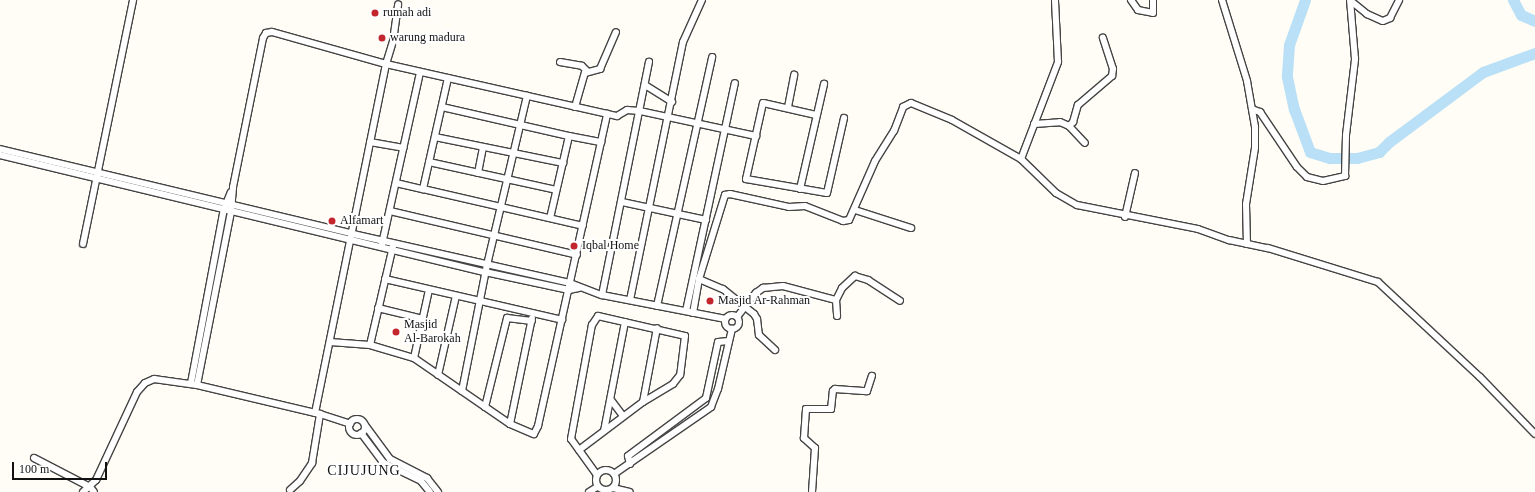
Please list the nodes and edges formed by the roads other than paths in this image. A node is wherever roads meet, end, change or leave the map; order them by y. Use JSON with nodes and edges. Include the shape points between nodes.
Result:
{"nodes":[{"id":1,"x":133,"y":0,"type":"edge"},
{"id":2,"x":702,"y":0,"type":"edge"},
{"id":3,"x":1055,"y":0,"type":"edge"},
{"id":4,"x":1131,"y":0,"type":"edge"},
{"id":5,"x":1153,"y":0,"type":"edge"},
{"id":6,"x":1222,"y":0,"type":"edge"},
{"id":7,"x":1399,"y":0,"type":"edge"},
{"id":8,"x":1350,"y":1,"type":"edge"},
{"id":9,"x":398,"y":4,"type":"dead end"},
{"id":10,"x":616,"y":32,"type":"dead end"},
{"id":11,"x":1103,"y":38,"type":"dead end"},
{"id":12,"x":712,"y":57,"type":"dead end"},
{"id":13,"x":560,"y":62,"type":"dead end"},
{"id":14,"x":649,"y":62,"type":"dead end"},
{"id":15,"x":386,"y":64,"type":"junction"},
{"id":16,"x":587,"y":71,"type":"junction"},
{"id":17,"x":420,"y":72,"type":"junction"},
{"id":18,"x":794,"y":76,"type":"dead end"},
{"id":19,"x":448,"y":78,"type":"junction"},
{"id":20,"x":734,"y":84,"type":"dead end"},
{"id":21,"x":824,"y":84,"type":"dead end"},
{"id":22,"x":645,"y":86,"type":"junction"},
{"id":23,"x":527,"y":96,"type":"junction"},
{"id":24,"x":672,"y":102,"type":"junction"},
{"id":25,"x":442,"y":107,"type":"junction"},
{"id":26,"x":575,"y":107,"type":"junction"},
{"id":27,"x":788,"y":107,"type":"junction"},
{"id":28,"x":1252,"y":109,"type":"junction"},
{"id":29,"x":640,"y":111,"type":"junction"},
{"id":30,"x":607,"y":114,"type":"junction"},
{"id":31,"x":816,"y":115,"type":"junction"},
{"id":32,"x":668,"y":118,"type":"junction"},
{"id":33,"x":844,"y":118,"type":"dead end"},
{"id":34,"x":696,"y":123,"type":"junction"},
{"id":35,"x":520,"y":124,"type":"junction"},
{"id":36,"x":1034,"y":124,"type":"junction"},
{"id":37,"x":1069,"y":126,"type":"junction"},
{"id":38,"x":725,"y":130,"type":"junction"},
{"id":39,"x":569,"y":136,"type":"junction"},
{"id":40,"x":756,"y":136,"type":"junction"},
{"id":41,"x":435,"y":137,"type":"junction"},
{"id":42,"x":370,"y":142,"type":"junction"},
{"id":43,"x":601,"y":142,"type":"junction"},
{"id":44,"x":1085,"y":143,"type":"dead end"},
{"id":45,"x":483,"y":147,"type":"junction"},
{"id":46,"x":403,"y":148,"type":"junction"},
{"id":47,"x":0,"y":149,"type":"edge"},
{"id":48,"x":513,"y":153,"type":"junction"},
{"id":49,"x":0,"y":155,"type":"edge"},
{"id":50,"x":1021,"y":159,"type":"junction"},
{"id":51,"x":429,"y":162,"type":"junction"},
{"id":52,"x":563,"y":163,"type":"junction"},
{"id":53,"x":1135,"y":172,"type":"dead end"},
{"id":54,"x":478,"y":173,"type":"junction"},
{"id":55,"x":98,"y":175,"type":"junction"},
{"id":56,"x":507,"y":179,"type":"junction"},
{"id":57,"x":396,"y":183,"type":"junction"},
{"id":58,"x":423,"y":189,"type":"junction"},
{"id":59,"x":800,"y":189,"type":"junction"},
{"id":60,"x":556,"y":190,"type":"junction"},
{"id":61,"x":622,"y":202,"type":"junction"},
{"id":62,"x":501,"y":207,"type":"junction"},
{"id":63,"x":228,"y":208,"type":"junction"},
{"id":64,"x":650,"y":208,"type":"junction"},
{"id":65,"x":855,"y":210,"type":"junction"},
{"id":66,"x":390,"y":211,"type":"junction"},
{"id":67,"x":678,"y":214,"type":"junction"},
{"id":68,"x":1125,"y":217,"type":"junction"},
{"id":69,"x":550,"y":218,"type":"junction"},
{"id":70,"x":706,"y":220,"type":"junction"},
{"id":71,"x":583,"y":226,"type":"junction"},
{"id":72,"x":910,"y":228,"type":"dead end"},
{"id":73,"x":494,"y":234,"type":"junction"},
{"id":74,"x":352,"y":238,"type":"junction"},
{"id":75,"x":83,"y":244,"type":"dead end"},
{"id":76,"x":382,"y":244,"type":"junction"},
{"id":77,"x":1247,"y":244,"type":"junction"},
{"id":78,"x":392,"y":246,"type":"junction"},
{"id":79,"x":577,"y":255,"type":"junction"},
{"id":80,"x":486,"y":268,"type":"junction"},
{"id":81,"x":385,"y":279,"type":"junction"},
{"id":82,"x":699,"y":279,"type":"junction"},
{"id":83,"x":570,"y":286,"type":"junction"},
{"id":84,"x":429,"y":290,"type":"junction"},
{"id":85,"x":602,"y":295,"type":"junction"},
{"id":86,"x":456,"y":296,"type":"junction"},
{"id":87,"x":630,"y":300,"type":"junction"},
{"id":88,"x":836,"y":300,"type":"junction"},
{"id":89,"x":900,"y":301,"type":"dead end"},
{"id":90,"x":480,"y":302,"type":"junction"},
{"id":91,"x":657,"y":306,"type":"junction"},
{"id":92,"x":746,"y":307,"type":"junction"},
{"id":93,"x":378,"y":308,"type":"junction"},
{"id":94,"x":686,"y":311,"type":"junction"},
{"id":95,"x":693,"y":313,"type":"junction"},
{"id":96,"x":837,"y":316,"type":"dead end"},
{"id":97,"x":737,"y":317,"type":"junction"},
{"id":98,"x":423,"y":318,"type":"junction"},
{"id":99,"x":532,"y":318,"type":"junction"},
{"id":100,"x":726,"y":319,"type":"junction"},
{"id":101,"x":562,"y":320,"type":"junction"},
{"id":102,"x":625,"y":322,"type":"junction"},
{"id":103,"x":657,"y":328,"type":"junction"},
{"id":104,"x":732,"y":329,"type":"junction"},
{"id":105,"x":729,"y":341,"type":"junction"},
{"id":106,"x":330,"y":342,"type":"junction"},
{"id":107,"x":370,"y":346,"type":"junction"},
{"id":108,"x":775,"y":350,"type":"dead end"},
{"id":109,"x":414,"y":358,"type":"junction"},
{"id":110,"x":438,"y":374,"type":"junction"},
{"id":111,"x":872,"y":376,"type":"dead end"},
{"id":112,"x":191,"y":383,"type":"junction"},
{"id":113,"x":197,"y":385,"type":"junction"},
{"id":114,"x":708,"y":387,"type":"junction"},
{"id":115,"x":718,"y":389,"type":"junction"},
{"id":116,"x":462,"y":391,"type":"junction"},
{"id":117,"x":611,"y":400,"type":"junction"},
{"id":118,"x":643,"y":402,"type":"junction"},
{"id":119,"x":485,"y":407,"type":"junction"},
{"id":120,"x":317,"y":413,"type":"junction"},
{"id":121,"x":623,"y":416,"type":"junction"},
{"id":122,"x":681,"y":418,"type":"junction"},
{"id":123,"x":350,"y":424,"type":"junction"},
{"id":124,"x":510,"y":424,"type":"junction"},
{"id":125,"x":686,"y":425,"type":"junction"},
{"id":126,"x":365,"y":426,"type":"junction"},
{"id":127,"x":604,"y":431,"type":"junction"},
{"id":128,"x":361,"y":433,"type":"junction"},
{"id":129,"x":1535,"y":434,"type":"edge"},
{"id":130,"x":654,"y":436,"type":"junction"},
{"id":131,"x":660,"y":443,"type":"junction"},
{"id":132,"x":579,"y":450,"type":"junction"},
{"id":133,"x":34,"y":458,"type":"dead end"},
{"id":134,"x":630,"y":464,"type":"junction"},
{"id":135,"x":614,"y":474,"type":"junction"},
{"id":136,"x":597,"y":475,"type":"junction"},
{"id":137,"x":597,"y":487,"type":"junction"},
{"id":138,"x":613,"y":488,"type":"junction"},
{"id":139,"x":92,"y":490,"type":"edge"},
{"id":140,"x":290,"y":490,"type":"dead end"},
{"id":141,"x":84,"y":492,"type":"edge"},
{"id":142,"x":430,"y":492,"type":"edge"},
{"id":143,"x":438,"y":492,"type":"edge"},
{"id":144,"x":589,"y":492,"type":"edge"},
{"id":145,"x":630,"y":492,"type":"edge"},
{"id":146,"x":812,"y":492,"type":"edge"}],
"edges":[{"from":1,"to":55,"type":"street"},
{"from":2,"to":24,"type":"street","via":[[687,29]]},
{"from":3,"to":36,"type":"street","via":[[1058,62]]},
{"from":4,"to":5,"type":"street","via":[[1138,10],[1152,12]]},
{"from":6,"to":28,"type":"street","via":[[1247,81]]},
{"from":7,"to":8,"type":"street","via":[[1390,18],[1384,21],[1367,14]]},
{"from":8,"to":28,"type":"street","via":[[1355,59],[1345,148],[1345,176],[1332,181],[1307,177],[1297,167],[1260,112]]},
{"from":9,"to":15,"type":"street","via":[[393,41]]},
{"from":10,"to":16,"type":"street","via":[[600,69]]},
{"from":11,"to":37,"type":"street","via":[[1113,69],[1112,76],[1078,106],[1073,122]]},
{"from":12,"to":34,"type":"street"},
{"from":13,"to":16,"type":"street","via":[[582,66]]},
{"from":14,"to":22,"type":"street"},
{"from":15,"to":17,"type":"street"},
{"from":15,"to":42,"type":"street"},
{"from":15,"to":63,"type":"street","via":[[272,32],[266,33]]},
{"from":16,"to":26,"type":"street"},
{"from":17,"to":19,"type":"street"},
{"from":17,"to":46,"type":"street"},
{"from":18,"to":27,"type":"street"},
{"from":19,"to":23,"type":"street"},
{"from":19,"to":25,"type":"street"},
{"from":20,"to":38,"type":"street"},
{"from":21,"to":31,"type":"street"},
{"from":22,"to":24,"type":"street"},
{"from":22,"to":29,"type":"street"},
{"from":23,"to":26,"type":"street"},
{"from":23,"to":35,"type":"street"},
{"from":24,"to":32,"type":"street"},
{"from":25,"to":35,"type":"street"},
{"from":25,"to":41,"type":"street"},
{"from":26,"to":30,"type":"street"},
{"from":27,"to":31,"type":"street"},
{"from":27,"to":40,"type":"street","via":[[763,103]]},
{"from":28,"to":77,"type":"street","via":[[1255,148],[1246,204]]},
{"from":29,"to":30,"type":"street","via":[[627,110],[619,116]]},
{"from":29,"to":32,"type":"street"},
{"from":29,"to":61,"type":"street"},
{"from":30,"to":43,"type":"street"},
{"from":31,"to":59,"type":"street"},
{"from":32,"to":34,"type":"street"},
{"from":32,"to":64,"type":"street"},
{"from":33,"to":59,"type":"street","via":[[827,194]]},
{"from":34,"to":38,"type":"street"},
{"from":34,"to":67,"type":"street"},
{"from":35,"to":39,"type":"street"},
{"from":35,"to":48,"type":"street"},
{"from":36,"to":37,"type":"street","via":[[1053,120]]},
{"from":36,"to":50,"type":"street"},
{"from":37,"to":44,"type":"street"},
{"from":38,"to":40,"type":"street"},
{"from":38,"to":70,"type":"street"},
{"from":39,"to":43,"type":"street"},
{"from":39,"to":52,"type":"street"},
{"from":40,"to":59,"type":"street","via":[[745,182]]},
{"from":41,"to":45,"type":"street"},
{"from":41,"to":51,"type":"street"},
{"from":42,"to":46,"type":"street"},
{"from":42,"to":74,"type":"street"},
{"from":43,"to":71,"type":"street"},
{"from":45,"to":48,"type":"street"},
{"from":45,"to":54,"type":"street"},
{"from":46,"to":57,"type":"street"},
{"from":47,"to":55,"type":"street"},
{"from":48,"to":52,"type":"street"},
{"from":48,"to":56,"type":"street"},
{"from":49,"to":55,"type":"street"},
{"from":50,"to":65,"type":"street","via":[[952,120],[906,103],[894,131],[875,161]]},
{"from":50,"to":68,"type":"street","via":[[1046,184],[1070,202]]},
{"from":51,"to":54,"type":"street"},
{"from":51,"to":58,"type":"street"},
{"from":52,"to":60,"type":"street"},
{"from":53,"to":68,"type":"street"},
{"from":54,"to":56,"type":"street"},
{"from":55,"to":63,"type":"street"},
{"from":55,"to":75,"type":"street"},
{"from":56,"to":60,"type":"street"},
{"from":56,"to":62,"type":"street"},
{"from":57,"to":58,"type":"street"},
{"from":57,"to":66,"type":"street"},
{"from":58,"to":62,"type":"street"},
{"from":60,"to":69,"type":"street"},
{"from":61,"to":64,"type":"street"},
{"from":61,"to":85,"type":"street"},
{"from":62,"to":69,"type":"street"},
{"from":62,"to":73,"type":"street"},
{"from":63,"to":74,"type":"street"},
{"from":63,"to":112,"type":"street"},
{"from":63,"to":113,"type":"street"},
{"from":64,"to":67,"type":"street"},
{"from":64,"to":87,"type":"street"},
{"from":65,"to":72,"type":"street"},
{"from":65,"to":82,"type":"street","via":[[849,220],[843,221],[805,206],[789,207],[727,193]]},
{"from":66,"to":73,"type":"street"},
{"from":66,"to":76,"type":"street"},
{"from":67,"to":70,"type":"street"},
{"from":67,"to":91,"type":"street"},
{"from":68,"to":77,"type":"street","via":[[1198,229]]},
{"from":69,"to":71,"type":"street"},
{"from":70,"to":94,"type":"street"},
{"from":71,"to":79,"type":"street"},
{"from":73,"to":79,"type":"street"},
{"from":73,"to":80,"type":"street"},
{"from":74,"to":76,"type":"street"},
{"from":74,"to":106,"type":"street"},
{"from":76,"to":78,"type":"street"},
{"from":77,"to":129,"type":"street","via":[[1365,277],[1387,288]]},
{"from":78,"to":80,"type":"street"},
{"from":78,"to":81,"type":"street"},
{"from":79,"to":83,"type":"street"},
{"from":80,"to":83,"type":"street"},
{"from":80,"to":90,"type":"street"},
{"from":81,"to":84,"type":"street"},
{"from":81,"to":93,"type":"street"},
{"from":82,"to":92,"type":"street","via":[[723,289]]},
{"from":82,"to":95,"type":"street"},
{"from":83,"to":85,"type":"street"},
{"from":83,"to":101,"type":"street"},
{"from":84,"to":86,"type":"street"},
{"from":84,"to":98,"type":"street"},
{"from":85,"to":87,"type":"street"},
{"from":86,"to":90,"type":"street"},
{"from":86,"to":110,"type":"street"},
{"from":87,"to":91,"type":"street"},
{"from":88,"to":89,"type":"street","via":[[854,276],[868,280]]},
{"from":88,"to":92,"type":"street","via":[[774,285],[756,293]]},
{"from":88,"to":96,"type":"street"},
{"from":90,"to":99,"type":"street"},
{"from":90,"to":116,"type":"street"},
{"from":91,"to":94,"type":"street"},
{"from":92,"to":97,"type":"street"},
{"from":92,"to":108,"type":"street","via":[[757,319],[760,335]]},
{"from":93,"to":98,"type":"street"},
{"from":93,"to":107,"type":"street"},
{"from":94,"to":95,"type":"street"},
{"from":95,"to":100,"type":"street"},
{"from":97,"to":100,"type":"street","via":[[731,315]]},
{"from":97,"to":104,"type":"street","via":[[739,325]]},
{"from":98,"to":109,"type":"street"},
{"from":99,"to":101,"type":"street"},
{"from":99,"to":119,"type":"street","via":[[507,318]]},
{"from":99,"to":124,"type":"street"},
{"from":100,"to":104,"type":"street","via":[[728,327]]},
{"from":101,"to":124,"type":"street","via":[[536,432],[529,433]]},
{"from":102,"to":103,"type":"street"},
{"from":102,"to":117,"type":"street"},
{"from":102,"to":132,"type":"street","via":[[598,316],[592,325],[571,439]]},
{"from":103,"to":118,"type":"street"},
{"from":103,"to":118,"type":"street","via":[[685,336],[681,368],[673,384]]},
{"from":104,"to":105,"type":"street"},
{"from":105,"to":114,"type":"street","via":[[718,342]]},
{"from":105,"to":115,"type":"street"},
{"from":106,"to":107,"type":"street"},
{"from":106,"to":120,"type":"street"},
{"from":107,"to":109,"type":"street"},
{"from":109,"to":110,"type":"street"},
{"from":110,"to":116,"type":"street"},
{"from":111,"to":146,"type":"street","via":[[867,391],[835,389],[831,409],[806,409],[804,438],[815,448]]},
{"from":112,"to":113,"type":"street"},
{"from":112,"to":139,"type":"street","via":[[154,379],[141,386]]},
{"from":113,"to":120,"type":"street"},
{"from":114,"to":115,"type":"street"},
{"from":114,"to":122,"type":"street","via":[[704,400]]},
{"from":115,"to":125,"type":"street","via":[[711,407]]},
{"from":116,"to":119,"type":"street"},
{"from":117,"to":121,"type":"street"},
{"from":117,"to":127,"type":"street"},
{"from":118,"to":121,"type":"street"},
{"from":119,"to":124,"type":"street"},
{"from":120,"to":123,"type":"street"},
{"from":120,"to":140,"type":"street","via":[[312,463],[300,481]]},
{"from":121,"to":127,"type":"street"},
{"from":122,"to":125,"type":"street"},
{"from":122,"to":130,"type":"street"},
{"from":123,"to":126,"type":"street","via":[[358,419]]},
{"from":123,"to":128,"type":"street","via":[[354,434]]},
{"from":125,"to":131,"type":"street"},
{"from":126,"to":128,"type":"street"},
{"from":126,"to":143,"type":"street","via":[[390,459],[427,478]]},
{"from":127,"to":132,"type":"street"},
{"from":128,"to":142,"type":"street","via":[[384,463],[421,481]]},
{"from":130,"to":131,"type":"street"},
{"from":130,"to":134,"type":"street","via":[[628,456]]},
{"from":131,"to":134,"type":"street"},
{"from":132,"to":136,"type":"street"},
{"from":133,"to":139,"type":"street"},
{"from":134,"to":135,"type":"street"},
{"from":135,"to":136,"type":"street","via":[[608,470]]},
{"from":135,"to":138,"type":"street","via":[[616,482]]},
{"from":136,"to":137,"type":"street"},
{"from":137,"to":138,"type":"street","via":[[604,491]]},
{"from":137,"to":144,"type":"street"},
{"from":138,"to":145,"type":"street"},
{"from":139,"to":141,"type":"street"}]}
